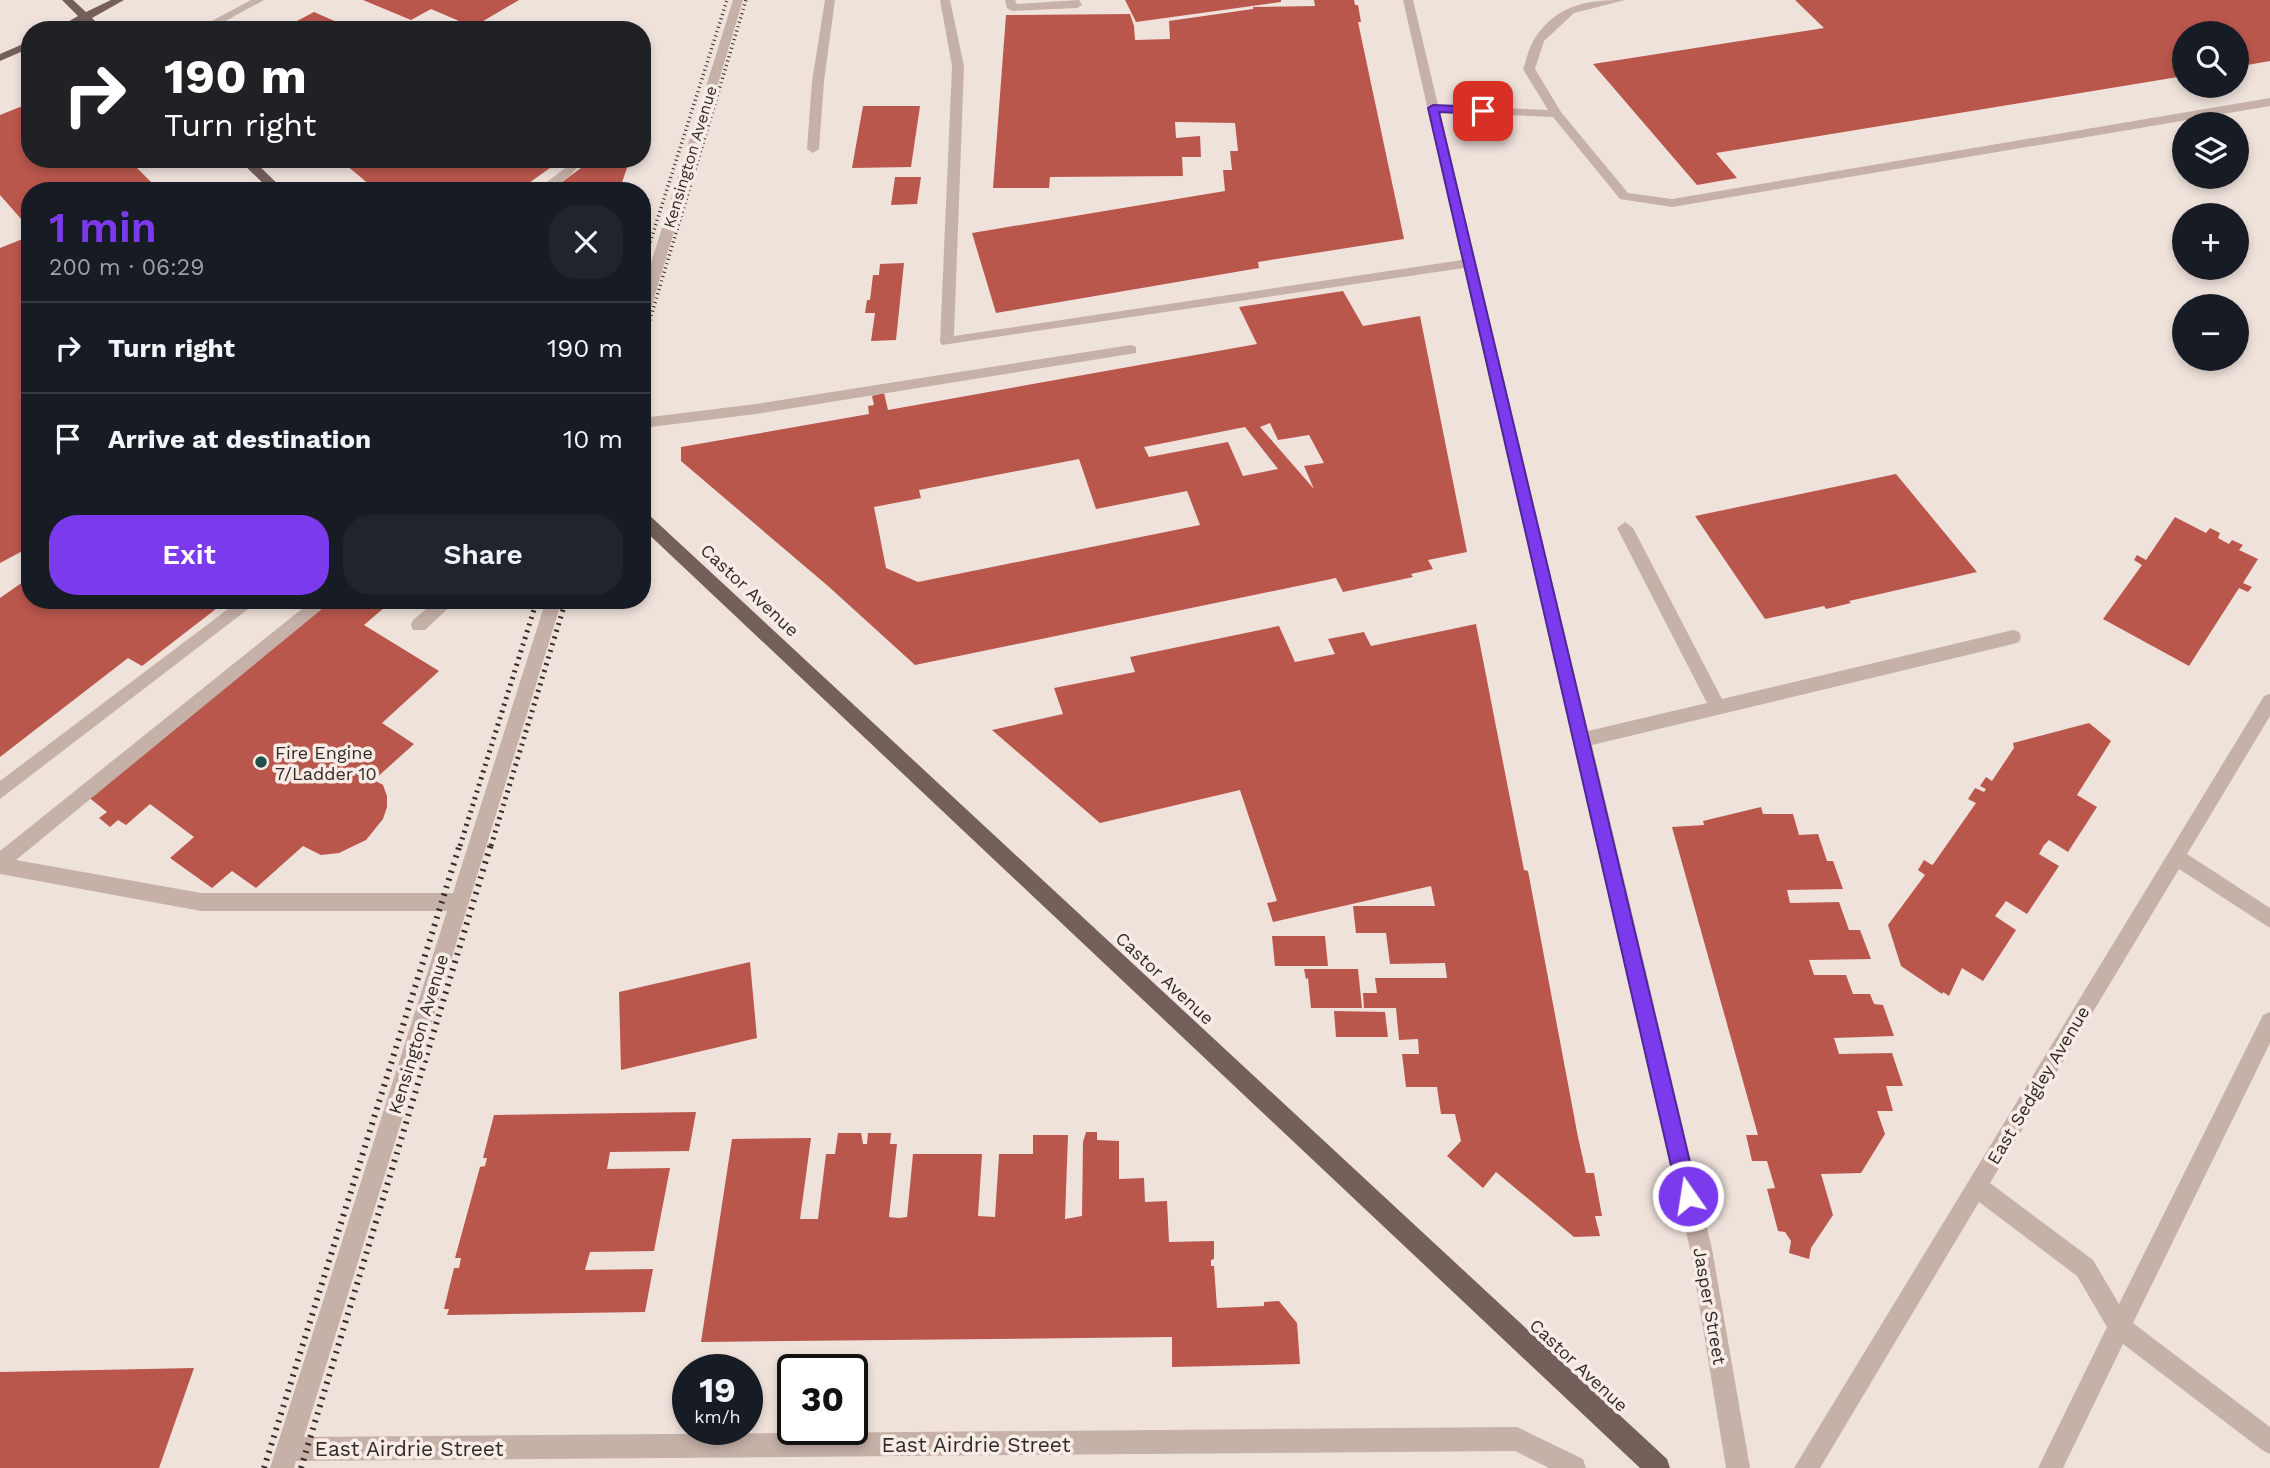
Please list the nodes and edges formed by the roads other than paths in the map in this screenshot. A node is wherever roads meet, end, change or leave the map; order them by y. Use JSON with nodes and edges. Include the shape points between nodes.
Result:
{"nodes":[{"id":1,"x":67,"y":0,"type":"edge"},
{"id":2,"x":120,"y":0,"type":"edge"},
{"id":3,"x":258,"y":0,"type":"edge"},
{"id":4,"x":738,"y":0,"type":"edge"},
{"id":5,"x":830,"y":0,"type":"edge"},
{"id":6,"x":944,"y":0,"type":"edge"},
{"id":7,"x":1010,"y":0,"type":"edge"},
{"id":8,"x":1074,"y":0,"type":"edge"},
{"id":9,"x":1408,"y":0,"type":"edge"},
{"id":10,"x":1620,"y":0,"type":"edge"},
{"id":11,"x":85,"y":17,"type":"junction"},
{"id":12,"x":77,"y":21,"type":"edge"},
{"id":13,"x":89,"y":21,"type":"edge"},
{"id":14,"x":217,"y":21,"type":"edge"},
{"id":15,"x":21,"y":48,"type":"edge"},
{"id":16,"x":0,"y":58,"type":"edge"},
{"id":17,"x":2270,"y":102,"type":"edge"},
{"id":18,"x":1433,"y":108,"type":"junction"},
{"id":19,"x":1556,"y":114,"type":"junction"},
{"id":20,"x":813,"y":149,"type":"dead end"},
{"id":21,"x":254,"y":168,"type":"edge"},
{"id":22,"x":571,"y":168,"type":"edge"},
{"id":23,"x":269,"y":182,"type":"edge"},
{"id":24,"x":554,"y":182,"type":"edge"},
{"id":25,"x":1469,"y":264,"type":"junction"},
{"id":26,"x":651,"y":285,"type":"edge"},
{"id":27,"x":1131,"y":350,"type":"dead end"},
{"id":28,"x":651,"y":423,"type":"edge"},
{"id":29,"x":651,"y":526,"type":"edge"},
{"id":30,"x":1625,"y":528,"type":"dead end"},
{"id":31,"x":241,"y":609,"type":"edge"},
{"id":32,"x":314,"y":609,"type":"edge"},
{"id":33,"x":438,"y":609,"type":"edge"},
{"id":34,"x":551,"y":609,"type":"edge"},
{"id":35,"x":419,"y":625,"type":"dead end"},
{"id":36,"x":2013,"y":637,"type":"dead end"},
{"id":37,"x":2270,"y":701,"type":"edge"},
{"id":38,"x":1718,"y":708,"type":"junction"},
{"id":39,"x":1582,"y":740,"type":"junction"},
{"id":40,"x":0,"y":791,"type":"edge"},
{"id":41,"x":2176,"y":857,"type":"junction"},
{"id":42,"x":0,"y":864,"type":"edge"},
{"id":43,"x":459,"y":902,"type":"junction"},
{"id":44,"x":2270,"y":919,"type":"edge"},
{"id":45,"x":2270,"y":1022,"type":"edge"},
{"id":46,"x":1977,"y":1187,"type":"junction"},
{"id":47,"x":2120,"y":1327,"type":"junction"},
{"id":48,"x":2270,"y":1442,"type":"edge"},
{"id":49,"x":285,"y":1459,"type":"edge"},
{"id":50,"x":1574,"y":1468,"type":"edge"},
{"id":51,"x":1658,"y":1468,"type":"edge"},
{"id":52,"x":1738,"y":1468,"type":"edge"},
{"id":53,"x":1806,"y":1468,"type":"edge"},
{"id":54,"x":2050,"y":1468,"type":"edge"}],
"edges":[{"from":1,"to":11,"type":"main road"},
{"from":2,"to":11,"type":"main road"},
{"from":3,"to":14,"type":"street"},
{"from":4,"to":26,"type":"street","name":"Kensington Avenue"},
{"from":5,"to":20,"type":"street"},
{"from":6,"to":25,"type":"street","via":[[958,66],[947,342]]},
{"from":7,"to":8,"type":"street","via":[[1012,8],[1077,5]]},
{"from":9,"to":18,"type":"street","name":"Jasper Street"},
{"from":10,"to":19,"type":"street","via":[[1570,10],[1539,40],[1529,69]]},
{"from":11,"to":12,"type":"main road"},
{"from":11,"to":13,"type":"main road"},
{"from":15,"to":16,"type":"main road"},
{"from":17,"to":19,"type":"street","via":[[1672,203],[1624,196]]},
{"from":18,"to":19,"type":"street"},
{"from":18,"to":25,"type":"street","name":"Jasper Street"},
{"from":21,"to":23,"type":"main road"},
{"from":22,"to":24,"type":"street"},
{"from":25,"to":39,"type":"street","name":"Jasper Street"},
{"from":27,"to":28,"type":"street"},
{"from":29,"to":51,"type":"main road","name":"Castor Avenue"},
{"from":30,"to":38,"type":"street"},
{"from":31,"to":40,"type":"street"},
{"from":32,"to":42,"type":"street"},
{"from":33,"to":35,"type":"street"},
{"from":34,"to":43,"type":"street","name":"Kensington Avenue"},
{"from":36,"to":38,"type":"street"},
{"from":37,"to":41,"type":"street","name":"East Sedgley Avenue"},
{"from":38,"to":39,"type":"street"},
{"from":39,"to":52,"type":"street","name":"Jasper Street","via":[[1701,1249]]},
{"from":41,"to":44,"type":"street"},
{"from":41,"to":46,"type":"street","name":"East Sedgley Avenue"},
{"from":42,"to":43,"type":"street","via":[[201,902]]},
{"from":43,"to":49,"type":"street","name":"Kensington Avenue"},
{"from":45,"to":47,"type":"street"},
{"from":46,"to":47,"type":"street","via":[[2085,1268]]},
{"from":46,"to":53,"type":"street","name":"East Sedgley Avenue"},
{"from":47,"to":48,"type":"street"},
{"from":47,"to":54,"type":"street"},
{"from":49,"to":50,"type":"street","name":"East Airdrie Street","via":[[1517,1439]]}]}
